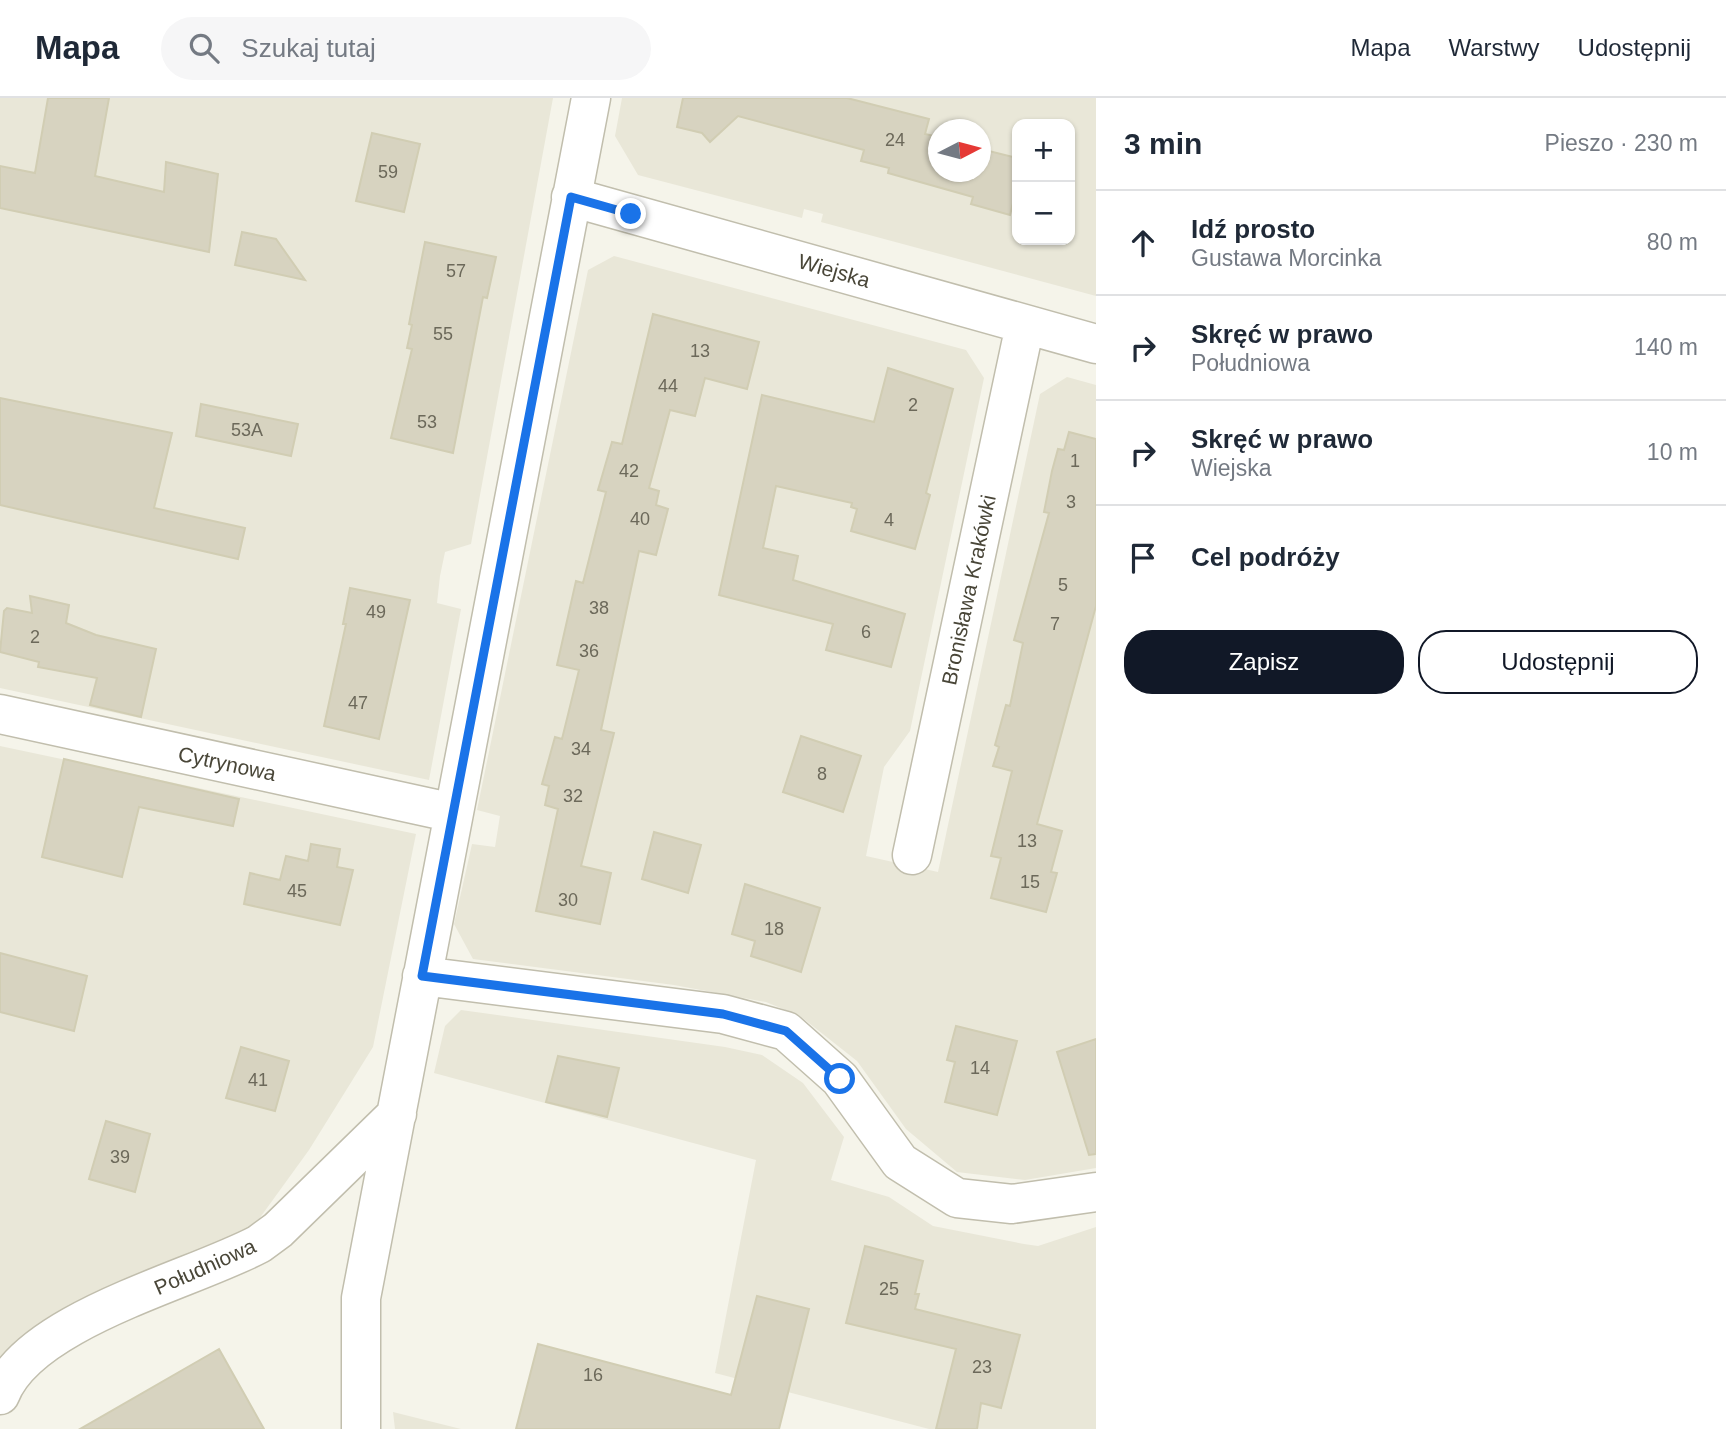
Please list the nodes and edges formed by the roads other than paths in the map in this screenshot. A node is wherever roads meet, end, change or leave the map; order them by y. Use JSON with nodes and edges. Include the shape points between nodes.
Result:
{"nodes":[{"id":1,"x":591,"y":98,"type":"edge"},
{"id":2,"x":571,"y":197,"type":"junction"},
{"id":3,"x":1025,"y":325,"type":"junction"},
{"id":4,"x":1096,"y":344,"type":"edge"},
{"id":5,"x":0,"y":714,"type":"edge"},
{"id":6,"x":454,"y":813,"type":"junction"},
{"id":7,"x":912,"y":855,"type":"dead end"},
{"id":8,"x":422,"y":976,"type":"junction"},
{"id":9,"x":397,"y":1114,"type":"junction"},
{"id":10,"x":1096,"y":1192,"type":"edge"},
{"id":11,"x":0,"y":1395,"type":"edge"},
{"id":12,"x":361,"y":1429,"type":"edge"}],
"edges":[{"from":1,"to":2,"type":"street"},
{"from":2,"to":3,"type":"street","name":"Wiejska"},
{"from":2,"to":6,"type":"street"},
{"from":3,"to":4,"type":"street","name":"Wiejska"},
{"from":3,"to":7,"type":"street","name":"Bronisława Krakówki"},
{"from":5,"to":6,"type":"street","name":"Cytrynowa"},
{"from":6,"to":8,"type":"street"},
{"from":8,"to":9,"type":"street"},
{"from":8,"to":10,"type":"street","via":[[723,1014],[786,1031],[840,1079],[900,1162],[957,1198],[1012,1204]]},
{"from":9,"to":11,"type":"street","name":"Południowa","via":[[259,1244],[64,1332],[27,1355]]},
{"from":9,"to":12,"type":"street","via":[[360,1298]]}]}
